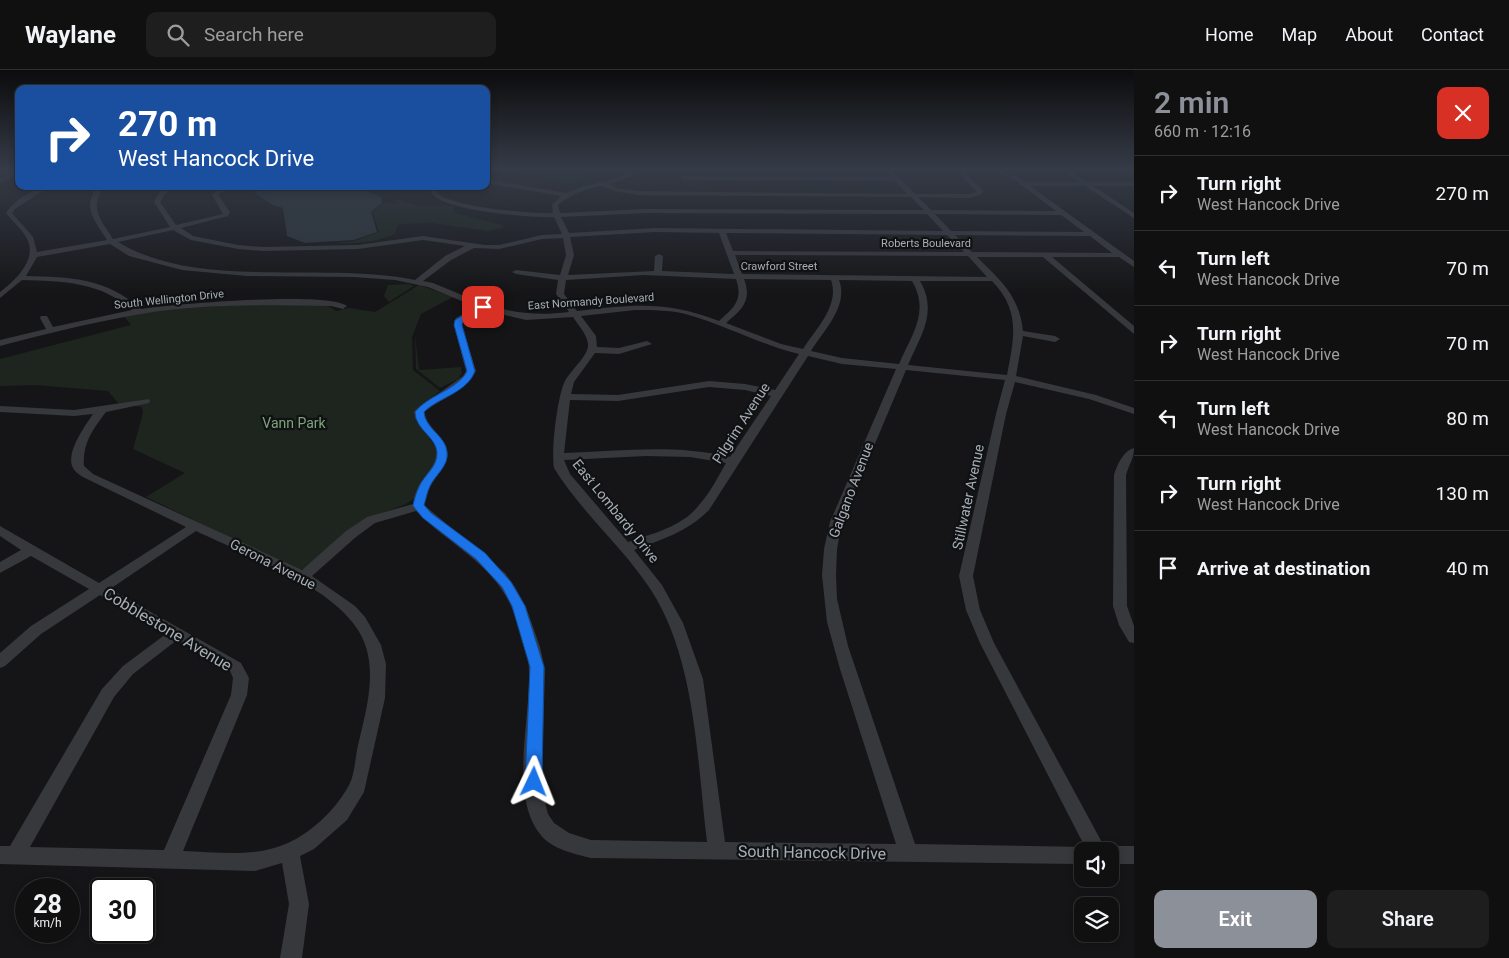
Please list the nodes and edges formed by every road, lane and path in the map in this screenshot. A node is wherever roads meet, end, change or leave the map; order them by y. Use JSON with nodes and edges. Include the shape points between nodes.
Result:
{"nodes":[{"id":1,"x":10,"y":211,"type":"edge"},
{"id":2,"x":94,"y":211,"type":"edge"},
{"id":3,"x":163,"y":211,"type":"edge"},
{"id":4,"x":227,"y":211,"type":"edge"},
{"id":5,"x":502,"y":211,"type":"edge"},
{"id":6,"x":556,"y":211,"type":"edge"},
{"id":7,"x":635,"y":211,"type":"edge"},
{"id":8,"x":707,"y":211,"type":"edge"},
{"id":9,"x":1062,"y":211,"type":"edge"},
{"id":10,"x":929,"y":213,"type":"junction"},
{"id":11,"x":1065,"y":214,"type":"junction"},
{"id":12,"x":556,"y":215,"type":"junction"},
{"id":13,"x":176,"y":228,"type":"junction"},
{"id":14,"x":722,"y":231,"type":"junction"},
{"id":15,"x":949,"y":233,"type":"junction"},
{"id":16,"x":1092,"y":234,"type":"junction"},
{"id":17,"x":566,"y":235,"type":"junction"},
{"id":18,"x":232,"y":237,"type":"dead end"},
{"id":19,"x":111,"y":241,"type":"junction"},
{"id":20,"x":219,"y":244,"type":"junction"},
{"id":21,"x":471,"y":246,"type":"junction"},
{"id":22,"x":730,"y":253,"type":"junction"},
{"id":23,"x":970,"y":254,"type":"junction"},
{"id":24,"x":33,"y":255,"type":"junction"},
{"id":25,"x":1045,"y":255,"type":"junction"},
{"id":26,"x":1121,"y":255,"type":"junction"},
{"id":27,"x":659,"y":256,"type":"dead end"},
{"id":28,"x":1134,"y":265,"type":"edge"},
{"id":29,"x":516,"y":272,"type":"dead end"},
{"id":30,"x":658,"y":274,"type":"junction"},
{"id":31,"x":739,"y":277,"type":"junction"},
{"id":32,"x":834,"y":277,"type":"junction"},
{"id":33,"x":20,"y":278,"type":"junction"},
{"id":34,"x":563,"y":278,"type":"junction"},
{"id":35,"x":914,"y":278,"type":"junction"},
{"id":36,"x":994,"y":279,"type":"junction"},
{"id":37,"x":417,"y":282,"type":"junction"},
{"id":38,"x":0,"y":296,"type":"edge"},
{"id":39,"x":343,"y":306,"type":"dead end"},
{"id":40,"x":483,"y":307,"type":"junction"},
{"id":41,"x":138,"y":311,"type":"junction"},
{"id":42,"x":573,"y":314,"type":"junction"},
{"id":43,"x":44,"y":318,"type":"dead end"},
{"id":44,"x":720,"y":324,"type":"junction"},
{"id":45,"x":51,"y":330,"type":"junction"},
{"id":46,"x":1134,"y":331,"type":"edge"},
{"id":47,"x":1019,"y":333,"type":"junction"},
{"id":48,"x":1056,"y":339,"type":"dead end"},
{"id":49,"x":0,"y":343,"type":"edge"},
{"id":50,"x":647,"y":344,"type":"dead end"},
{"id":51,"x":592,"y":350,"type":"junction"},
{"id":52,"x":805,"y":353,"type":"junction"},
{"id":53,"x":903,"y":368,"type":"junction"},
{"id":54,"x":1011,"y":378,"type":"junction"},
{"id":55,"x":777,"y":394,"type":"junction"},
{"id":56,"x":565,"y":397,"type":"junction"},
{"id":57,"x":144,"y":401,"type":"dead end"},
{"id":58,"x":0,"y":409,"type":"edge"},
{"id":59,"x":13,"y":410,"type":"junction"},
{"id":60,"x":102,"y":410,"type":"junction"},
{"id":61,"x":1134,"y":411,"type":"edge"},
{"id":62,"x":0,"y":421,"type":"edge"},
{"id":63,"x":1134,"y":451,"type":"edge"},
{"id":64,"x":558,"y":457,"type":"junction"},
{"id":65,"x":733,"y":461,"type":"junction"},
{"id":66,"x":1128,"y":492,"type":"edge"},
{"id":67,"x":418,"y":506,"type":"junction"},
{"id":68,"x":196,"y":526,"type":"junction"},
{"id":69,"x":0,"y":530,"type":"edge"},
{"id":70,"x":626,"y":548,"type":"junction"},
{"id":71,"x":31,"y":550,"type":"junction"},
{"id":72,"x":0,"y":568,"type":"edge"},
{"id":73,"x":303,"y":577,"type":"junction"},
{"id":74,"x":99,"y":588,"type":"junction"},
{"id":75,"x":177,"y":633,"type":"junction"},
{"id":76,"x":1134,"y":638,"type":"edge"},
{"id":77,"x":0,"y":662,"type":"edge"},
{"id":78,"x":1092,"y":842,"type":"edge"},
{"id":79,"x":717,"y":850,"type":"junction"},
{"id":80,"x":290,"y":852,"type":"junction"},
{"id":81,"x":909,"y":854,"type":"junction"},
{"id":82,"x":1074,"y":855,"type":"edge"},
{"id":83,"x":1119,"y":855,"type":"edge"},
{"id":84,"x":7,"y":856,"type":"edge"},
{"id":85,"x":1134,"y":856,"type":"edge"},
{"id":86,"x":170,"y":859,"type":"junction"},
{"id":87,"x":291,"y":958,"type":"edge"}],
"edges":[{"from":1,"to":24,"type":"street","via":[[33,242]]},
{"from":2,"to":19,"type":"street","name":"East Normandy Boulevard"},
{"from":3,"to":13,"type":"street"},
{"from":4,"to":13,"type":"street","via":[[226,215]]},
{"from":5,"to":12,"type":"street"},
{"from":6,"to":12,"type":"street"},
{"from":7,"to":12,"type":"street"},
{"from":8,"to":10,"type":"street"},
{"from":9,"to":11,"type":"street"},
{"from":10,"to":11,"type":"street"},
{"from":10,"to":15,"type":"street","name":"Stillwater Avenue"},
{"from":11,"to":16,"type":"street"},
{"from":12,"to":17,"type":"street"},
{"from":13,"to":19,"type":"street"},
{"from":13,"to":20,"type":"street","via":[[191,238]]},
{"from":14,"to":15,"type":"street"},
{"from":14,"to":17,"type":"street","via":[[655,230]]},
{"from":14,"to":22,"type":"street"},
{"from":15,"to":16,"type":"street"},
{"from":15,"to":23,"type":"street","name":"Stillwater Avenue"},
{"from":16,"to":26,"type":"street"},
{"from":17,"to":21,"type":"street","via":[[499,247]]},
{"from":17,"to":34,"type":"street","via":[[570,250]]},
{"from":18,"to":20,"type":"street"},
{"from":19,"to":24,"type":"street"},
{"from":19,"to":37,"type":"street","name":"East Normandy Boulevard","via":[[144,259],[211,272],[370,276]]},
{"from":20,"to":21,"type":"street","via":[[264,249],[358,248],[423,238]]},
{"from":21,"to":37,"type":"street","via":[[448,258]]},
{"from":22,"to":23,"type":"street","name":"Roberts Boulevard"},
{"from":22,"to":31,"type":"street"},
{"from":23,"to":25,"type":"street","name":"Roberts Boulevard"},
{"from":23,"to":36,"type":"street","name":"Stillwater Avenue"},
{"from":24,"to":33,"type":"street"},
{"from":25,"to":26,"type":"street","name":"Roberts Boulevard"},
{"from":25,"to":46,"type":"street"},
{"from":26,"to":28,"type":"street"},
{"from":27,"to":30,"type":"street"},
{"from":29,"to":34,"type":"street","name":"Crawford Street"},
{"from":30,"to":31,"type":"street","name":"Crawford Street"},
{"from":30,"to":34,"type":"street","name":"Crawford Street"},
{"from":31,"to":32,"type":"street","name":"Crawford Street"},
{"from":31,"to":44,"type":"street","via":[[744,299]]},
{"from":32,"to":35,"type":"street","name":"Crawford Street"},
{"from":32,"to":52,"type":"street","name":"Pilgrim Avenue","via":[[839,288],[834,309]]},
{"from":33,"to":38,"type":"street"},
{"from":33,"to":41,"type":"street","via":[[90,283],[110,289],[127,299]]},
{"from":34,"to":42,"type":"street","via":[[560,294]]},
{"from":35,"to":36,"type":"street","name":"Crawford Street"},
{"from":35,"to":53,"type":"street","name":"Galgano Avenue","via":[[923,292],[926,306]]},
{"from":36,"to":47,"type":"street","name":"Stillwater Avenue","via":[[1012,302]]},
{"from":37,"to":40,"type":"street","name":"East Normandy Boulevard"},
{"from":39,"to":41,"type":"street","name":"South Wellington Drive","via":[[331,303],[231,303]]},
{"from":40,"to":42,"type":"street","name":"East Normandy Boulevard","via":[[526,317]]},
{"from":40,"to":67,"type":"street","via":[[459,320],[471,371],[469,376],[457,387],[428,403],[420,412],[420,420],[442,452],[440,464],[424,486]]},
{"from":41,"to":45,"type":"street","name":"South Wellington Drive"},
{"from":42,"to":44,"type":"street","name":"East Normandy Boulevard","via":[[634,307],[663,308]]},
{"from":42,"to":51,"type":"street","via":[[591,336]]},
{"from":43,"to":45,"type":"street"},
{"from":44,"to":52,"type":"street","name":"East Normandy Boulevard"},
{"from":45,"to":49,"type":"street","name":"South Wellington Drive"},
{"from":47,"to":48,"type":"street"},
{"from":47,"to":54,"type":"street","name":"Stillwater Avenue"},
{"from":50,"to":51,"type":"street","via":[[620,351]]},
{"from":51,"to":56,"type":"street","name":"East Lombardy Drive","via":[[570,382]]},
{"from":52,"to":53,"type":"street","name":"East Normandy Boulevard"},
{"from":52,"to":55,"type":"street","name":"Pilgrim Avenue"},
{"from":53,"to":54,"type":"street","name":"East Normandy Boulevard"},
{"from":53,"to":81,"type":"street","name":"Galgano Avenue","via":[[836,522],[829,547],[828,581],[832,622]]},
{"from":54,"to":61,"type":"street","name":"East Normandy Boulevard","via":[[1092,397]]},
{"from":54,"to":78,"type":"street","name":"Stillwater Avenue","via":[[966,576],[973,610],[987,644]]},
{"from":55,"to":56,"type":"street","via":[[709,384],[618,398]]},
{"from":55,"to":65,"type":"street","name":"Pilgrim Avenue"},
{"from":56,"to":64,"type":"street","name":"East Lombardy Drive"},
{"from":57,"to":60,"type":"street"},
{"from":58,"to":59,"type":"street"},
{"from":59,"to":60,"type":"street","via":[[74,413]]},
{"from":59,"to":62,"type":"street"},
{"from":60,"to":68,"type":"street","name":"Gerona Avenue","via":[[83,438],[76,455],[78,467],[89,476]]},
{"from":63,"to":66,"type":"street","via":[[1123,464],[1120,475]]},
{"from":64,"to":65,"type":"street","via":[[674,452]]},
{"from":64,"to":70,"type":"street","name":"East Lombardy Drive","via":[[560,468]]},
{"from":65,"to":70,"type":"street","name":"Pilgrim Avenue","via":[[705,507],[692,520],[676,530]]},
{"from":66,"to":76,"type":"street","via":[[1120,606]]},
{"from":67,"to":73,"type":"street","via":[[371,520]]},
{"from":67,"to":79,"type":"street","name":"South Hancock Drive","via":[[481,556],[507,585],[519,606],[537,667],[535,806],[546,828],[564,841],[591,849]]},
{"from":68,"to":73,"type":"street","name":"Gerona Avenue"},
{"from":68,"to":74,"type":"street"},
{"from":69,"to":71,"type":"street","name":"Cobblestone Avenue"},
{"from":70,"to":79,"type":"street","name":"East Lombardy Drive","via":[[657,588],[676,623],[695,679]]},
{"from":71,"to":72,"type":"street"},
{"from":71,"to":74,"type":"street","name":"Cobblestone Avenue"},
{"from":73,"to":80,"type":"street","name":"Gerona Avenue","via":[[332,596],[360,621],[373,645],[378,664],[377,698],[358,787],[341,814],[307,843]]},
{"from":74,"to":75,"type":"street","name":"Cobblestone Avenue"},
{"from":74,"to":77,"type":"street","via":[[36,630]]},
{"from":75,"to":84,"type":"street","via":[[128,670],[108,693]]},
{"from":75,"to":86,"type":"street","name":"Cobblestone Avenue","via":[[236,667],[241,678],[239,695]]},
{"from":79,"to":81,"type":"street","name":"South Hancock Drive"},
{"from":80,"to":86,"type":"street","name":"Gerona Avenue","via":[[255,862]]},
{"from":80,"to":87,"type":"street","via":[[299,904]]},
{"from":81,"to":82,"type":"street","name":"South Hancock Drive"},
{"from":83,"to":85,"type":"street"},
{"from":84,"to":86,"type":"street","name":"Gerona Avenue"}]}
